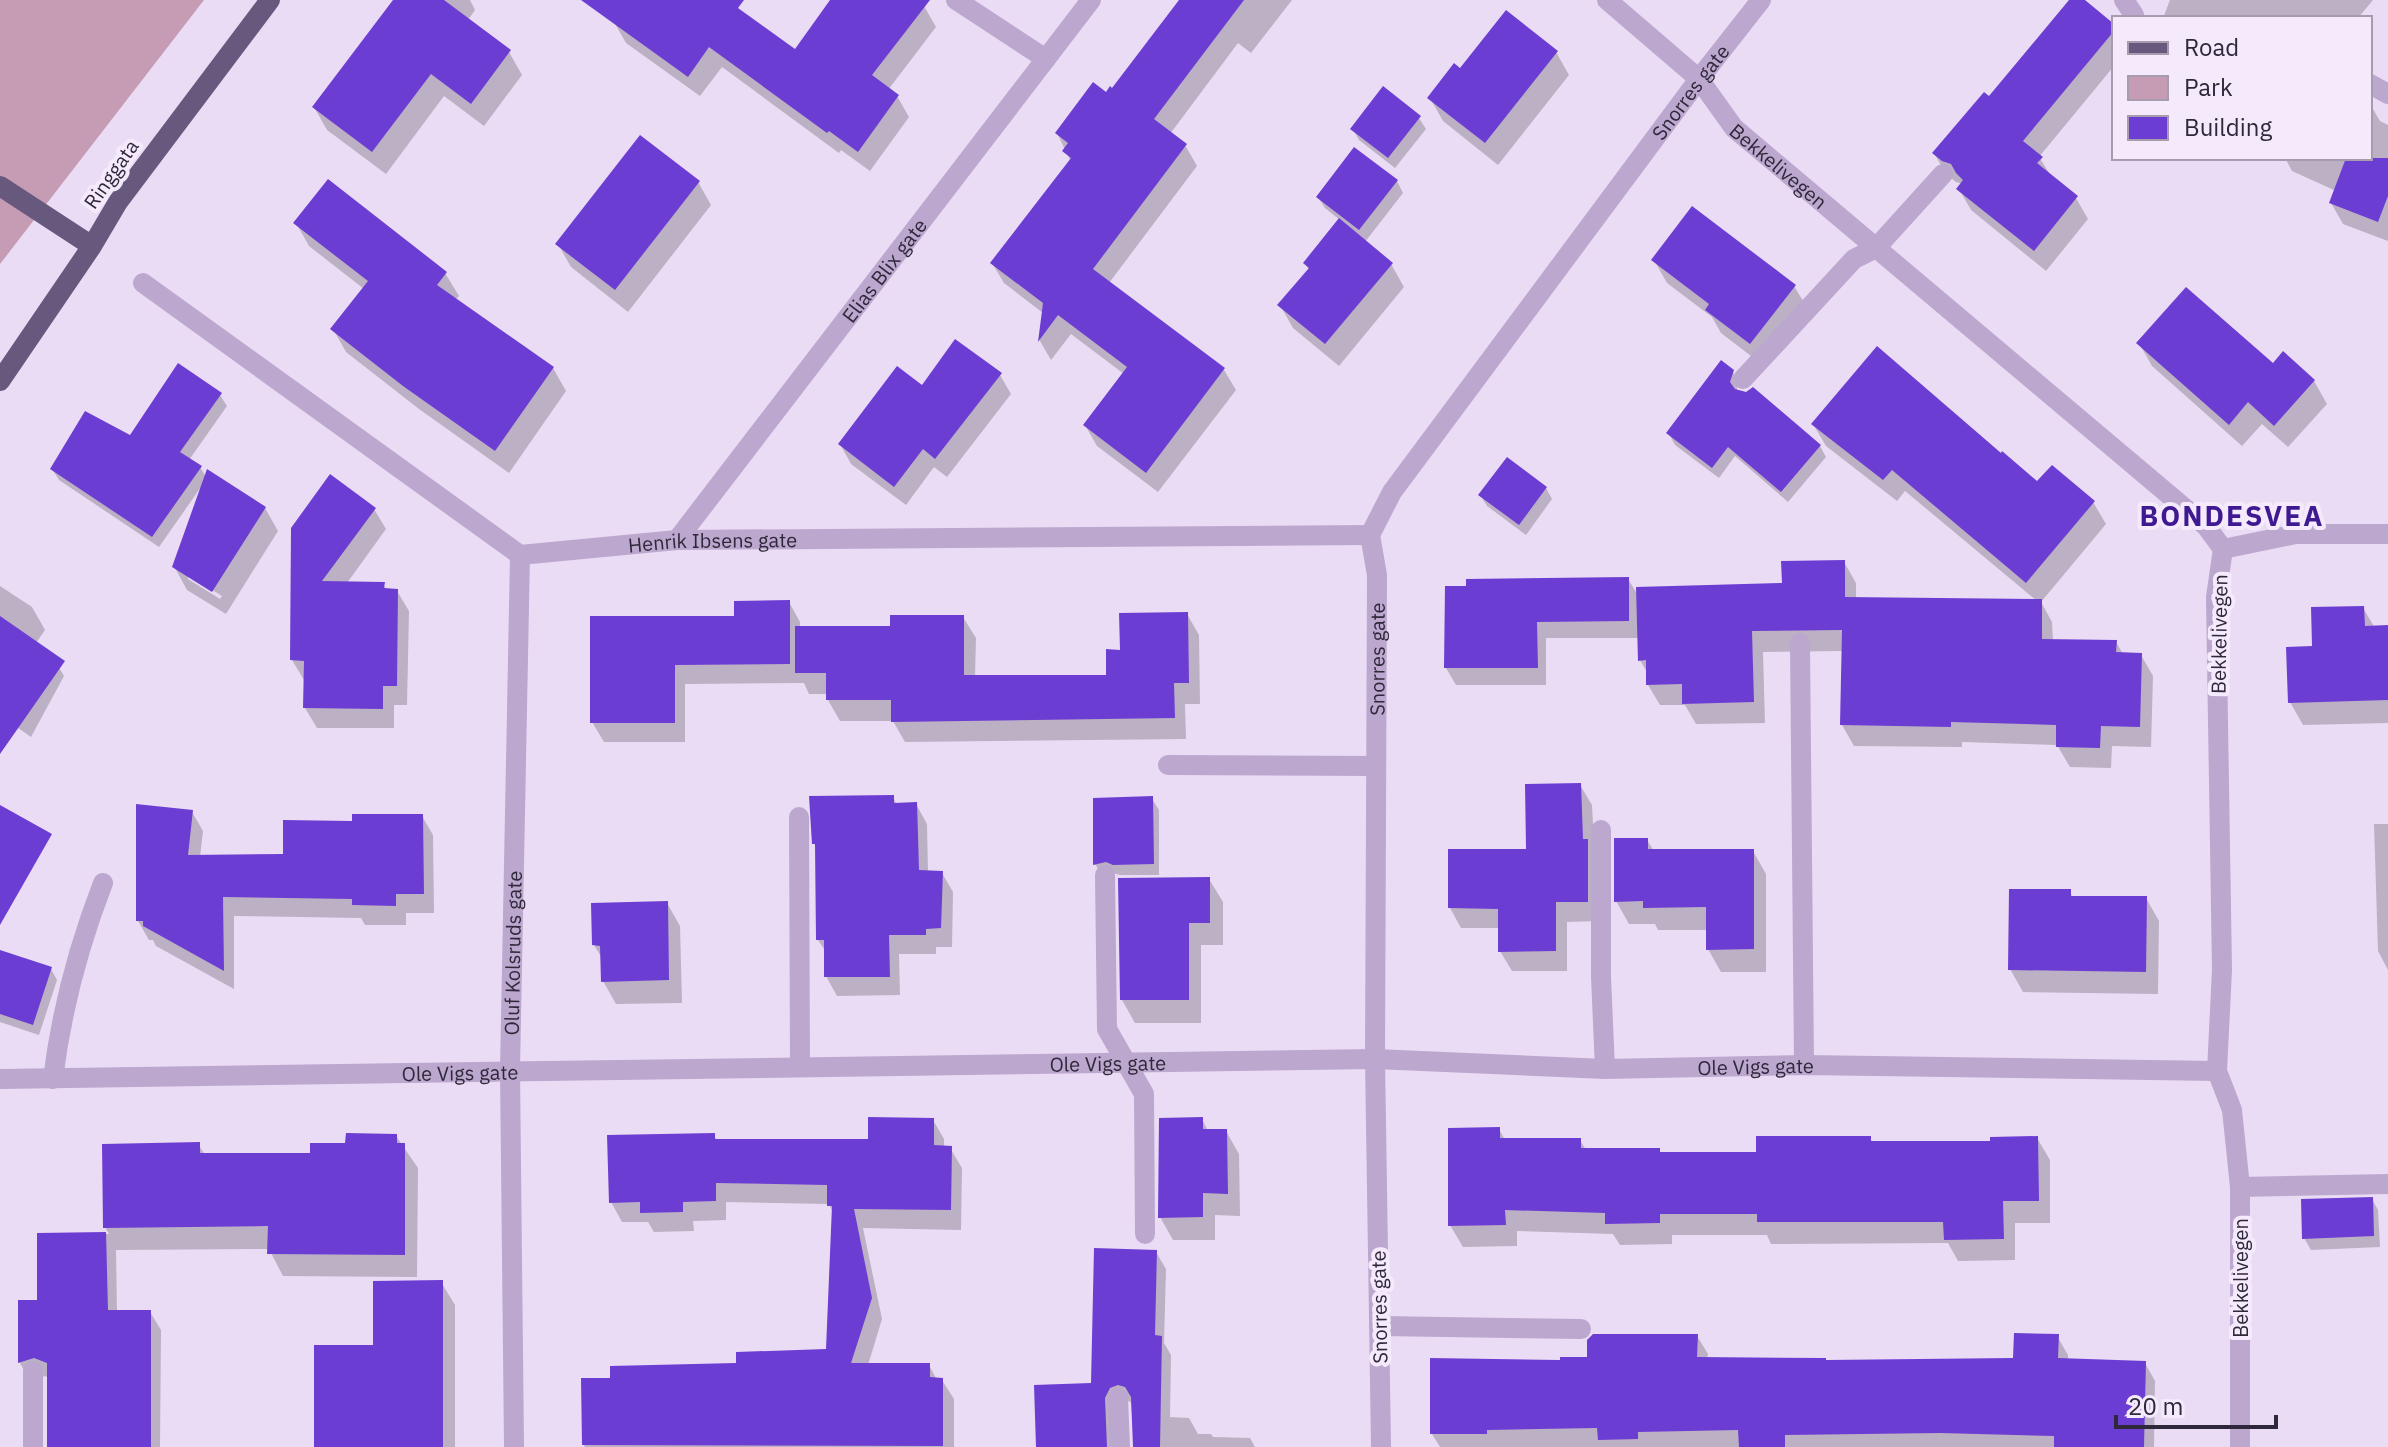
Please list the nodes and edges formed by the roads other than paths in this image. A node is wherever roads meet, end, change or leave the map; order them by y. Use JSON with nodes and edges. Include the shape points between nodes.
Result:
{"nodes":[{"id":1,"x":270,"y":0,"type":"edge"},
{"id":2,"x":956,"y":0,"type":"edge"},
{"id":3,"x":1091,"y":0,"type":"edge"},
{"id":4,"x":1607,"y":0,"type":"edge"},
{"id":5,"x":1761,"y":0,"type":"edge"},
{"id":6,"x":1046,"y":59,"type":"junction"},
{"id":7,"x":1699,"y":79,"type":"junction"},
{"id":8,"x":1943,"y":174,"type":"dead end"},
{"id":9,"x":0,"y":186,"type":"edge"},
{"id":10,"x":92,"y":246,"type":"junction"},
{"id":11,"x":1876,"y":248,"type":"junction"},
{"id":12,"x":143,"y":283,"type":"dead end"},
{"id":13,"x":1743,"y":379,"type":"dead end"},
{"id":14,"x":0,"y":381,"type":"edge"},
{"id":15,"x":2388,"y":534,"type":"edge"},
{"id":16,"x":1370,"y":535,"type":"junction"},
{"id":17,"x":677,"y":540,"type":"junction"},
{"id":18,"x":2223,"y":549,"type":"junction"},
{"id":19,"x":520,"y":555,"type":"junction"},
{"id":20,"x":1800,"y":643,"type":"dead end"},
{"id":21,"x":1168,"y":765,"type":"dead end"},
{"id":22,"x":1376,"y":766,"type":"junction"},
{"id":23,"x":799,"y":817,"type":"dead end"},
{"id":24,"x":1601,"y":830,"type":"dead end"},
{"id":25,"x":1105,"y":875,"type":"dead end"},
{"id":26,"x":103,"y":883,"type":"dead end"},
{"id":27,"x":1375,"y":1059,"type":"junction"},
{"id":28,"x":1126,"y":1062,"type":"junction"},
{"id":29,"x":1804,"y":1065,"type":"junction"},
{"id":30,"x":800,"y":1066,"type":"junction"},
{"id":31,"x":1605,"y":1069,"type":"junction"},
{"id":32,"x":510,"y":1070,"type":"junction"},
{"id":33,"x":2217,"y":1071,"type":"junction"},
{"id":34,"x":0,"y":1079,"type":"edge"},
{"id":35,"x":53,"y":1079,"type":"junction"},
{"id":36,"x":2388,"y":1184,"type":"edge"},
{"id":37,"x":2240,"y":1187,"type":"junction"},
{"id":38,"x":1145,"y":1234,"type":"dead end"},
{"id":39,"x":1379,"y":1326,"type":"junction"},
{"id":40,"x":1581,"y":1329,"type":"dead end"},
{"id":41,"x":33,"y":1371,"type":"dead end"},
{"id":42,"x":1118,"y":1398,"type":"dead end"},
{"id":43,"x":33,"y":1447,"type":"edge"},
{"id":44,"x":514,"y":1447,"type":"edge"},
{"id":45,"x":1120,"y":1447,"type":"edge"},
{"id":46,"x":1381,"y":1447,"type":"edge"},
{"id":47,"x":2240,"y":1447,"type":"edge"}],
"edges":[{"from":1,"to":10,"type":"main road","name":"Ringgata","via":[[118,202]]},
{"from":2,"to":6,"type":"street"},
{"from":3,"to":6,"type":"street","name":"Elias Blix gate"},
{"from":4,"to":7,"type":"street","name":"Bekkelivegen"},
{"from":5,"to":7,"type":"street","name":"Snorres gate"},
{"from":6,"to":17,"type":"street","name":"Elias Blix gate"},
{"from":7,"to":11,"type":"street","name":"Bekkelivegen","via":[[1734,128]]},
{"from":7,"to":16,"type":"street","name":"Snorres gate","via":[[1392,492]]},
{"from":8,"to":11,"type":"street"},
{"from":9,"to":10,"type":"main road"},
{"from":10,"to":14,"type":"main road","name":"Ringgata"},
{"from":11,"to":13,"type":"street","via":[[1854,259]]},
{"from":11,"to":18,"type":"street","name":"Bekkelivegen","via":[[2206,526]]},
{"from":12,"to":19,"type":"street"},
{"from":15,"to":18,"type":"street","via":[[2296,534]]},
{"from":16,"to":17,"type":"street","name":"Henrik Ibsens gate"},
{"from":16,"to":22,"type":"street","name":"Snorres gate","via":[[1377,575]]},
{"from":17,"to":19,"type":"street","name":"Henrik Ibsens gate"},
{"from":18,"to":33,"type":"street","name":"Bekkelivegen","via":[[2216,597],[2222,970]]},
{"from":19,"to":32,"type":"street","name":"Oluf Kolsruds gate"},
{"from":20,"to":29,"type":"street"},
{"from":21,"to":22,"type":"street"},
{"from":22,"to":27,"type":"street","name":"Snorres gate"},
{"from":23,"to":30,"type":"street"},
{"from":24,"to":31,"type":"street"},
{"from":25,"to":28,"type":"street","via":[[1107,1029]]},
{"from":26,"to":35,"type":"street","via":[[58,1033]]},
{"from":27,"to":28,"type":"street","name":"Ole Vigs gate"},
{"from":27,"to":31,"type":"street","name":"Ole Vigs gate"},
{"from":27,"to":39,"type":"street","name":"Snorres gate"},
{"from":28,"to":30,"type":"street","name":"Ole Vigs gate"},
{"from":28,"to":38,"type":"street","via":[[1144,1094]]},
{"from":29,"to":31,"type":"street","name":"Ole Vigs gate"},
{"from":29,"to":33,"type":"street","name":"Ole Vigs gate"},
{"from":30,"to":32,"type":"street","name":"Ole Vigs gate"},
{"from":32,"to":35,"type":"street","name":"Ole Vigs gate"},
{"from":32,"to":44,"type":"street","name":"Oluf Kolsruds gate"},
{"from":33,"to":37,"type":"street","name":"Bekkelivegen","via":[[2232,1110]]},
{"from":34,"to":35,"type":"street","name":"Ole Vigs gate"},
{"from":36,"to":37,"type":"street"},
{"from":37,"to":47,"type":"street","name":"Bekkelivegen"},
{"from":39,"to":40,"type":"street"},
{"from":39,"to":46,"type":"street","name":"Snorres gate"},
{"from":41,"to":43,"type":"street"},
{"from":42,"to":45,"type":"street"}]}
